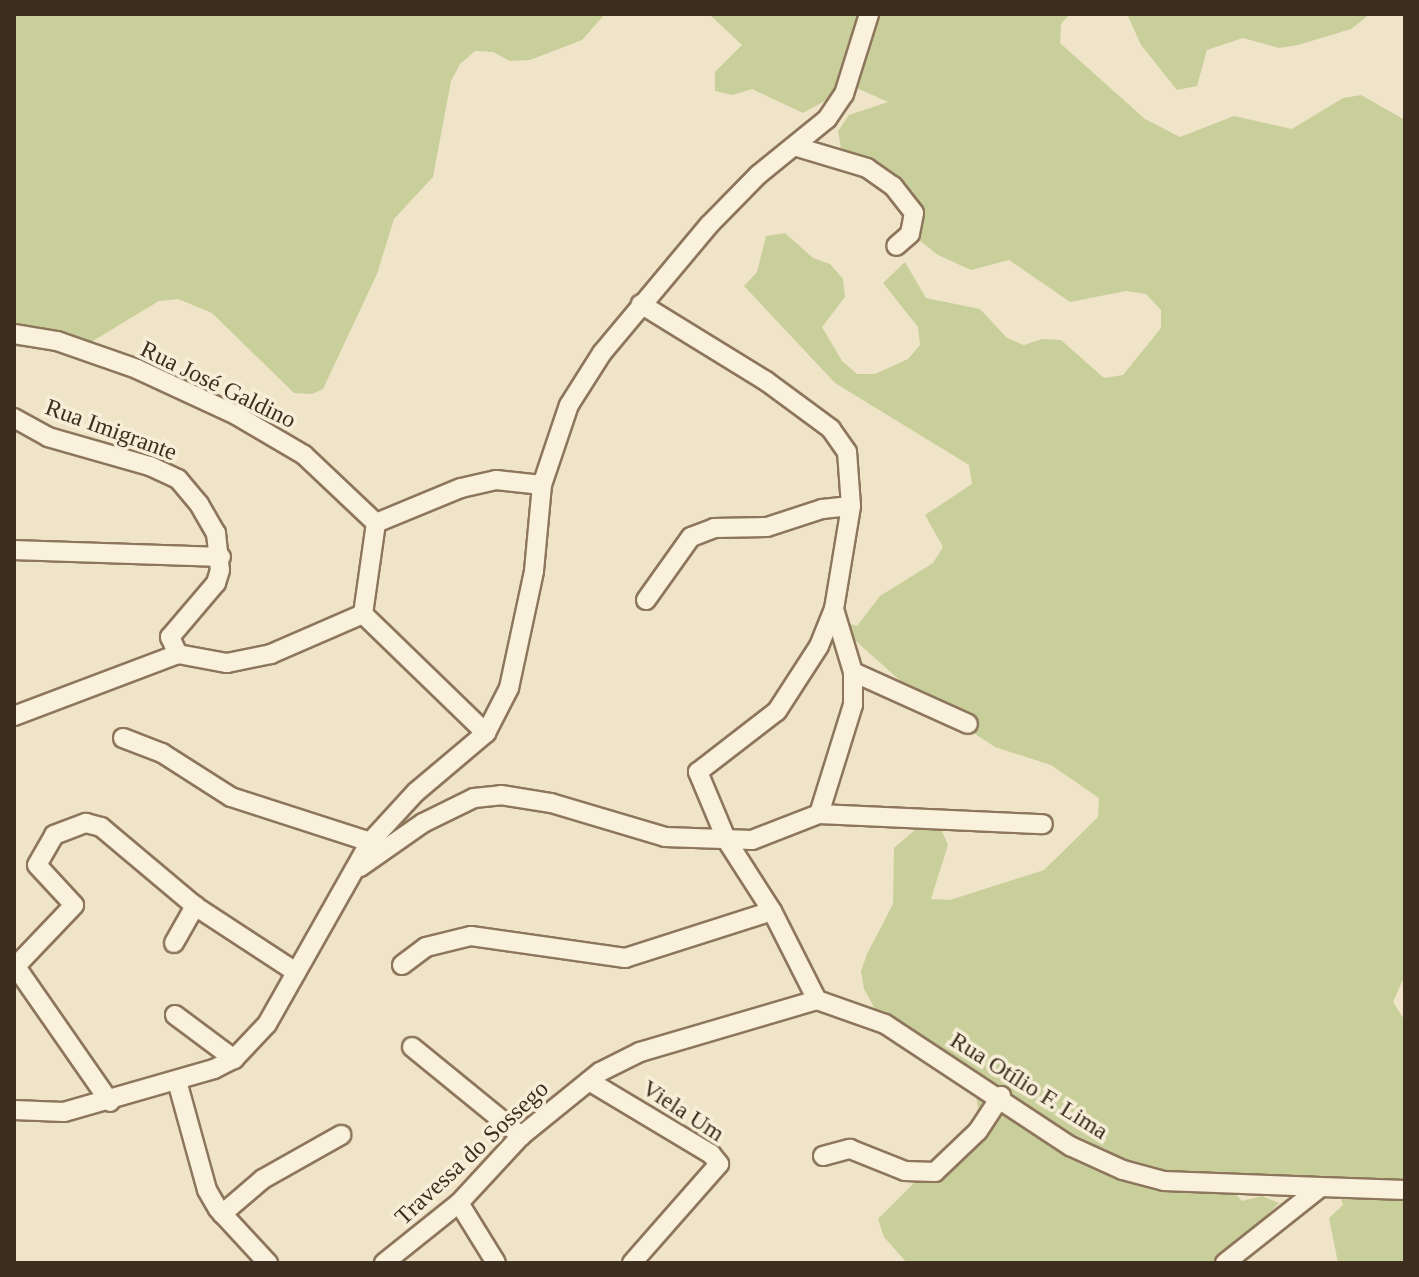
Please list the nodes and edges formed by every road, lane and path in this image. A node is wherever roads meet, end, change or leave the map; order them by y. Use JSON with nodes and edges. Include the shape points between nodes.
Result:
{"nodes":[{"id":1,"x":869,"y":14,"type":"edge"},
{"id":2,"x":797,"y":147,"type":"junction"},
{"id":3,"x":896,"y":246,"type":"dead end"},
{"id":4,"x":641,"y":304,"type":"junction"},
{"id":5,"x":14,"y":334,"type":"edge"},
{"id":6,"x":14,"y":418,"type":"edge"},
{"id":7,"x":542,"y":485,"type":"junction"},
{"id":8,"x":851,"y":506,"type":"junction"},
{"id":9,"x":376,"y":523,"type":"junction"},
{"id":10,"x":14,"y":550,"type":"edge"},
{"id":11,"x":221,"y":557,"type":"junction"},
{"id":12,"x":646,"y":600,"type":"dead end"},
{"id":13,"x":834,"y":609,"type":"junction"},
{"id":14,"x":363,"y":614,"type":"junction"},
{"id":15,"x":178,"y":654,"type":"junction"},
{"id":16,"x":853,"y":672,"type":"junction"},
{"id":17,"x":14,"y":716,"type":"edge"},
{"id":18,"x":968,"y":724,"type":"dead end"},
{"id":19,"x":486,"y":733,"type":"junction"},
{"id":20,"x":123,"y":738,"type":"dead end"},
{"id":21,"x":819,"y":814,"type":"junction"},
{"id":22,"x":1043,"y":824,"type":"dead end"},
{"id":23,"x":727,"y":841,"type":"junction"},
{"id":24,"x":370,"y":842,"type":"junction"},
{"id":25,"x":358,"y":869,"type":"junction"},
{"id":26,"x":195,"y":906,"type":"junction"},
{"id":27,"x":772,"y":911,"type":"junction"},
{"id":28,"x":174,"y":943,"type":"dead end"},
{"id":29,"x":15,"y":965,"type":"edge"},
{"id":30,"x":402,"y":965,"type":"dead end"},
{"id":31,"x":296,"y":972,"type":"junction"},
{"id":32,"x":817,"y":1000,"type":"junction"},
{"id":33,"x":175,"y":1015,"type":"dead end"},
{"id":34,"x":412,"y":1047,"type":"dead end"},
{"id":35,"x":234,"y":1059,"type":"junction"},
{"id":36,"x":177,"y":1081,"type":"junction"},
{"id":37,"x":589,"y":1081,"type":"junction"},
{"id":38,"x":1001,"y":1096,"type":"junction"},
{"id":39,"x":110,"y":1102,"type":"junction"},
{"id":40,"x":14,"y":1110,"type":"edge"},
{"id":41,"x":341,"y":1135,"type":"dead end"},
{"id":42,"x":521,"y":1136,"type":"junction"},
{"id":43,"x":823,"y":1156,"type":"dead end"},
{"id":44,"x":1321,"y":1187,"type":"junction"},
{"id":45,"x":1405,"y":1190,"type":"edge"},
{"id":46,"x":459,"y":1203,"type":"junction"},
{"id":47,"x":222,"y":1214,"type":"junction"},
{"id":48,"x":268,"y":1263,"type":"edge"},
{"id":49,"x":384,"y":1263,"type":"edge"},
{"id":50,"x":496,"y":1263,"type":"edge"},
{"id":51,"x":632,"y":1263,"type":"edge"},
{"id":52,"x":1225,"y":1263,"type":"edge"}],
"edges":[{"from":1,"to":2,"type":"street","via":[[844,94]]},
{"from":2,"to":3,"type":"street","via":[[867,168],[893,186],[914,213],[910,234]]},
{"from":2,"to":4,"type":"street","via":[[748,185]]},
{"from":4,"to":7,"type":"street","via":[[569,405]]},
{"from":4,"to":8,"type":"street","via":[[766,381],[831,429],[847,452]]},
{"from":5,"to":9,"type":"street","name":"Rua José Galdino","via":[[57,341],[137,369],[236,415],[304,455]]},
{"from":6,"to":11,"type":"street","name":"Rua Imigrante","via":[[48,437],[178,479],[216,533]]},
{"from":7,"to":9,"type":"street","via":[[496,480],[461,488]]},
{"from":7,"to":19,"type":"street","via":[[522,647]]},
{"from":8,"to":12,"type":"street","via":[[822,509],[767,527],[714,528],[691,537]]},
{"from":8,"to":13,"type":"street"},
{"from":9,"to":14,"type":"street"},
{"from":10,"to":11,"type":"street"},
{"from":11,"to":15,"type":"street","via":[[216,583],[170,637]]},
{"from":13,"to":16,"type":"street"},
{"from":13,"to":23,"type":"street","via":[[819,646],[777,711],[700,767],[701,787]]},
{"from":14,"to":15,"type":"street","via":[[271,654],[227,663]]},
{"from":14,"to":19,"type":"street"},
{"from":15,"to":17,"type":"street"},
{"from":16,"to":18,"type":"street"},
{"from":16,"to":21,"type":"street","via":[[847,732]]},
{"from":19,"to":24,"type":"street","via":[[416,792]]},
{"from":20,"to":24,"type":"street","via":[[162,753],[231,797]]},
{"from":21,"to":22,"type":"street"},
{"from":21,"to":23,"type":"street","via":[[752,840]]},
{"from":23,"to":25,"type":"street","via":[[665,837],[551,803],[501,795],[474,798],[423,823]]},
{"from":23,"to":27,"type":"street"},
{"from":24,"to":25,"type":"street"},
{"from":25,"to":31,"type":"street"},
{"from":26,"to":28,"type":"street"},
{"from":26,"to":29,"type":"street","via":[[101,827],[72,825],[54,835],[37,865],[74,905]]},
{"from":26,"to":31,"type":"street"},
{"from":27,"to":30,"type":"street","via":[[625,958],[471,936],[435,943]]},
{"from":27,"to":32,"type":"street"},
{"from":29,"to":39,"type":"street"},
{"from":31,"to":35,"type":"street","via":[[267,1024]]},
{"from":32,"to":37,"type":"street","name":"Travessa do Sossego","via":[[640,1052]]},
{"from":32,"to":38,"type":"street","name":"Rua Otílio F. Lima","via":[[885,1024]]},
{"from":33,"to":35,"type":"street"},
{"from":34,"to":42,"type":"street"},
{"from":35,"to":36,"type":"street"},
{"from":36,"to":39,"type":"street"},
{"from":36,"to":47,"type":"street","via":[[207,1190]]},
{"from":37,"to":42,"type":"street","name":"Travessa do Sossego"},
{"from":37,"to":51,"type":"street","name":"Viela Um","via":[[711,1154],[719,1164]]},
{"from":38,"to":43,"type":"street","via":[[978,1131],[935,1172],[905,1171],[850,1149]]},
{"from":38,"to":44,"type":"street","name":"Rua Otílio F. Lima","via":[[1070,1146],[1123,1170],[1164,1181]]},
{"from":39,"to":40,"type":"street","via":[[64,1112]]},
{"from":41,"to":47,"type":"street","via":[[263,1179]]},
{"from":42,"to":46,"type":"street","name":"Travessa do Sossego"},
{"from":44,"to":45,"type":"street","name":"Rua Otílio F. Lima"},
{"from":44,"to":52,"type":"street"},
{"from":46,"to":49,"type":"street","name":"Travessa do Sossego"},
{"from":46,"to":50,"type":"street"},
{"from":47,"to":48,"type":"street"}]}
